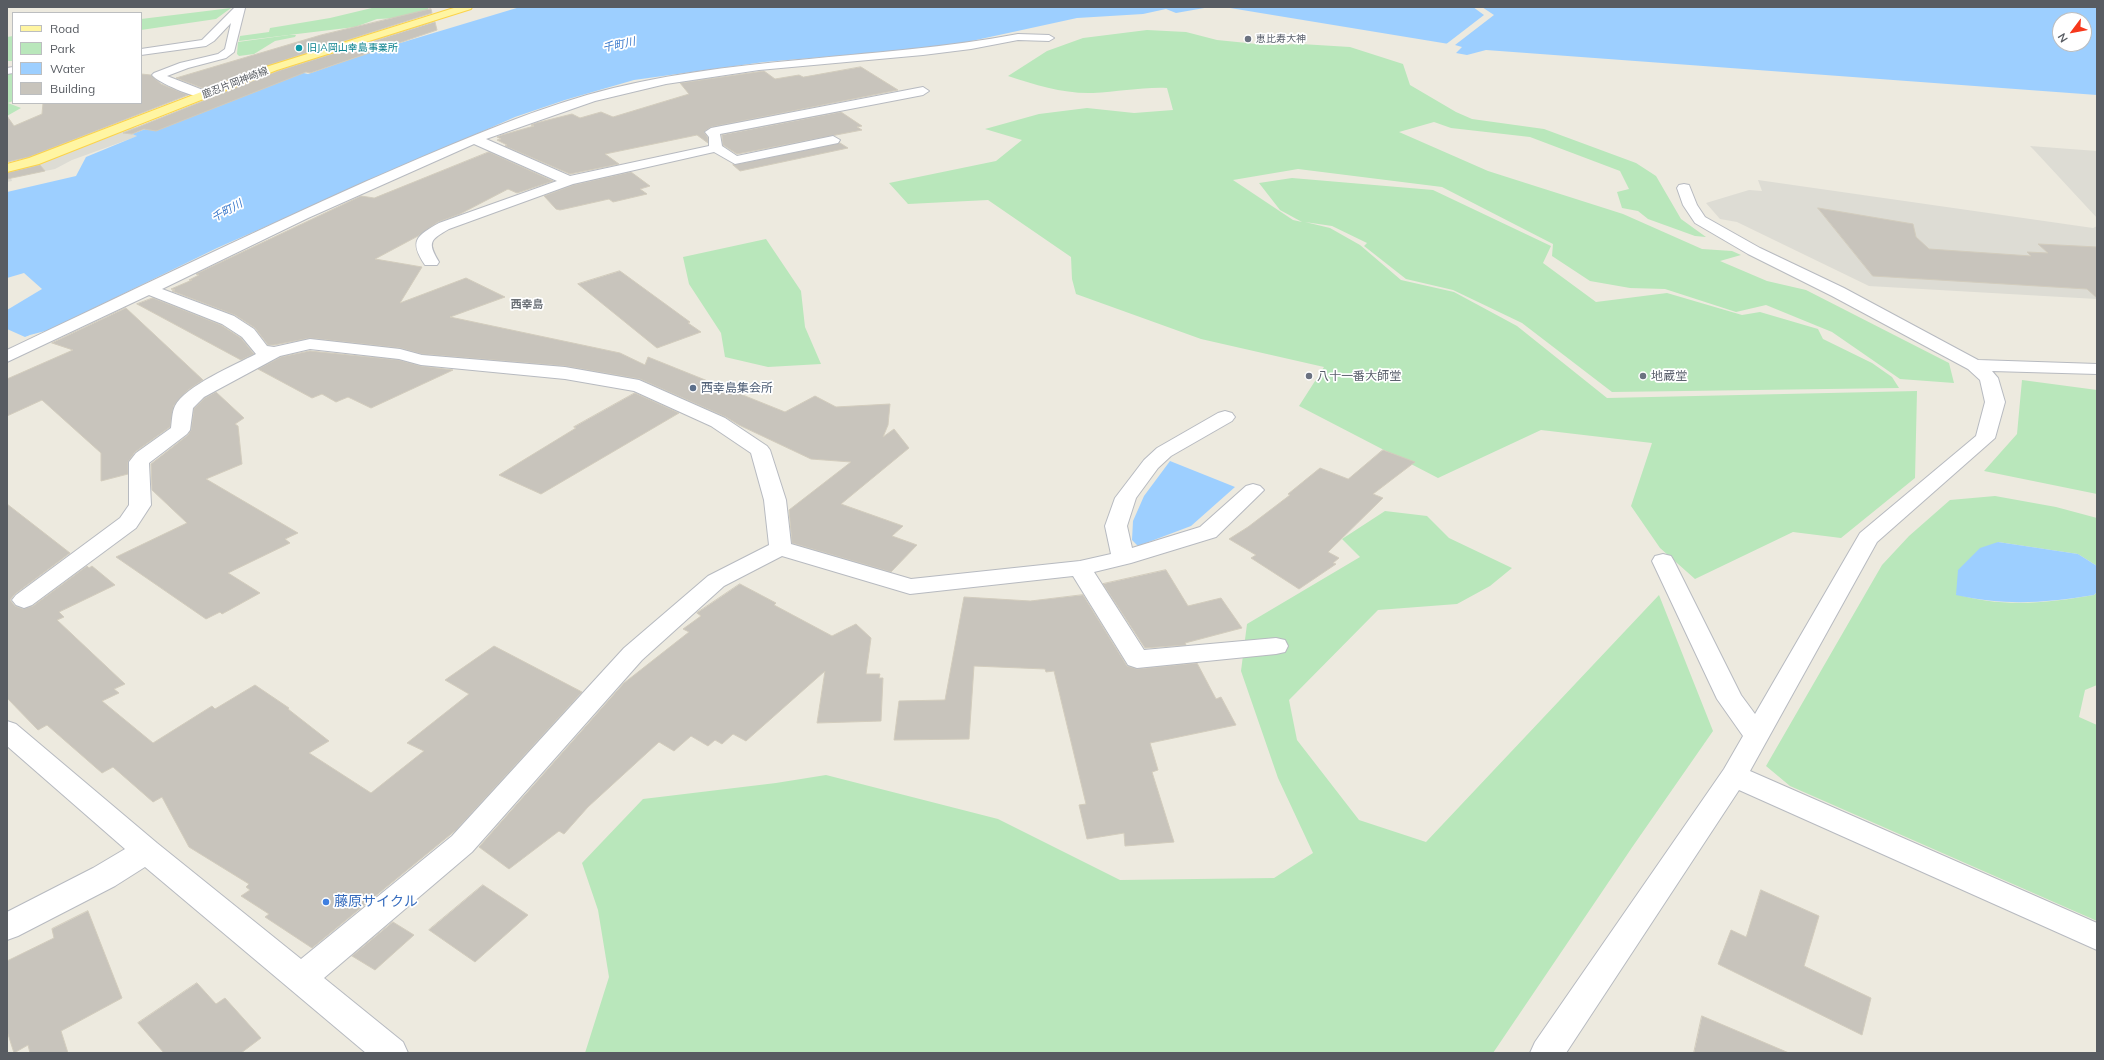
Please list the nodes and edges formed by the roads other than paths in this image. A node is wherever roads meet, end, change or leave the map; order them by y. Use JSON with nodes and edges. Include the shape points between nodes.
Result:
{"nodes":[{"id":1,"x":240,"y":7,"type":"edge"},
{"id":2,"x":467,"y":7,"type":"edge"},
{"id":3,"x":1049,"y":38,"type":"dead end"},
{"id":4,"x":142,"y":52,"type":"edge"},
{"id":5,"x":923,"y":91,"type":"dead end"},
{"id":6,"x":204,"y":95,"type":"junction"},
{"id":7,"x":474,"y":139,"type":"junction"},
{"id":8,"x":834,"y":140,"type":"dead end"},
{"id":9,"x":716,"y":148,"type":"junction"},
{"id":10,"x":7,"y":168,"type":"edge"},
{"id":11,"x":569,"y":181,"type":"junction"},
{"id":12,"x":1684,"y":188,"type":"dead end"},
{"id":13,"x":431,"y":262,"type":"dead end"},
{"id":14,"x":151,"y":290,"type":"junction"},
{"id":15,"x":16,"y":347,"type":"edge"},
{"id":16,"x":274,"y":352,"type":"junction"},
{"id":17,"x":1974,"y":365,"type":"junction"},
{"id":18,"x":2097,"y":369,"type":"edge"},
{"id":19,"x":1225,"y":417,"type":"dead end"},
{"id":20,"x":1253,"y":490,"type":"dead end"},
{"id":21,"x":780,"y":548,"type":"junction"},
{"id":22,"x":1123,"y":558,"type":"junction"},
{"id":23,"x":1663,"y":561,"type":"dead end"},
{"id":24,"x":1080,"y":568,"type":"junction"},
{"id":25,"x":24,"y":600,"type":"dead end"},
{"id":26,"x":1276,"y":646,"type":"dead end"},
{"id":27,"x":7,"y":731,"type":"edge"},
{"id":28,"x":1756,"y":735,"type":"junction"},
{"id":29,"x":1734,"y":776,"type":"junction"},
{"id":30,"x":147,"y":851,"type":"junction"},
{"id":31,"x":7,"y":927,"type":"edge"},
{"id":32,"x":2097,"y":937,"type":"edge"},
{"id":33,"x":301,"y":978,"type":"junction"},
{"id":34,"x":391,"y":1053,"type":"edge"},
{"id":35,"x":1547,"y":1053,"type":"edge"}],
"edges":[{"from":1,"to":4,"type":"street","via":[[205,43]]},
{"from":1,"to":6,"type":"street","via":[[230,50],[222,56],[184,65],[158,75]]},
{"from":2,"to":6,"type":"main road","name":"鹿忍片岡神崎線","via":[[273,68]]},
{"from":3,"to":7,"type":"street","via":[[1018,37],[971,46],[765,66],[666,80],[591,98]]},
{"from":5,"to":9,"type":"street","via":[[712,132]]},
{"from":6,"to":10,"type":"main road","name":"鹿忍片岡神崎線","via":[[34,161]]},
{"from":7,"to":11,"type":"street"},
{"from":7,"to":14,"type":"street","via":[[303,215]]},
{"from":8,"to":9,"type":"street","via":[[735,160]]},
{"from":9,"to":11,"type":"street"},
{"from":11,"to":13,"type":"street","via":[[479,212],[430,234],[424,241],[423,248]]},
{"from":12,"to":17,"type":"street","via":[[1700,220],[1754,251],[1838,292]]},
{"from":14,"to":15,"type":"street"},
{"from":14,"to":16,"type":"street","via":[[228,320],[248,333],[261,350]]},
{"from":16,"to":21,"type":"street","via":[[310,344],[400,354],[421,360],[565,373],[639,386],[718,422],[760,450],[774,500]]},
{"from":16,"to":25,"type":"street","via":[[197,393],[184,406],[180,430],[139,462],[140,505],[128,523]]},
{"from":17,"to":18,"type":"street"},
{"from":17,"to":28,"type":"street","via":[[1988,378],[1995,402],[1985,438],[1868,538]]},
{"from":19,"to":22,"type":"street","via":[[1164,452],[1151,464],[1126,498],[1116,526]]},
{"from":20,"to":22,"type":"street","via":[[1208,532]]},
{"from":21,"to":24,"type":"street","via":[[910,587]]},
{"from":21,"to":33,"type":"street","via":[[716,580],[639,649],[462,844]]},
{"from":22,"to":24,"type":"street"},
{"from":23,"to":28,"type":"street","via":[[1730,699]]},
{"from":24,"to":26,"type":"street","via":[[1137,659]]},
{"from":27,"to":30,"type":"street"},
{"from":28,"to":29,"type":"street"},
{"from":29,"to":32,"type":"street"},
{"from":29,"to":35,"type":"street"},
{"from":30,"to":31,"type":"street","via":[[104,877]]},
{"from":30,"to":33,"type":"street"},
{"from":33,"to":34,"type":"street"}]}
